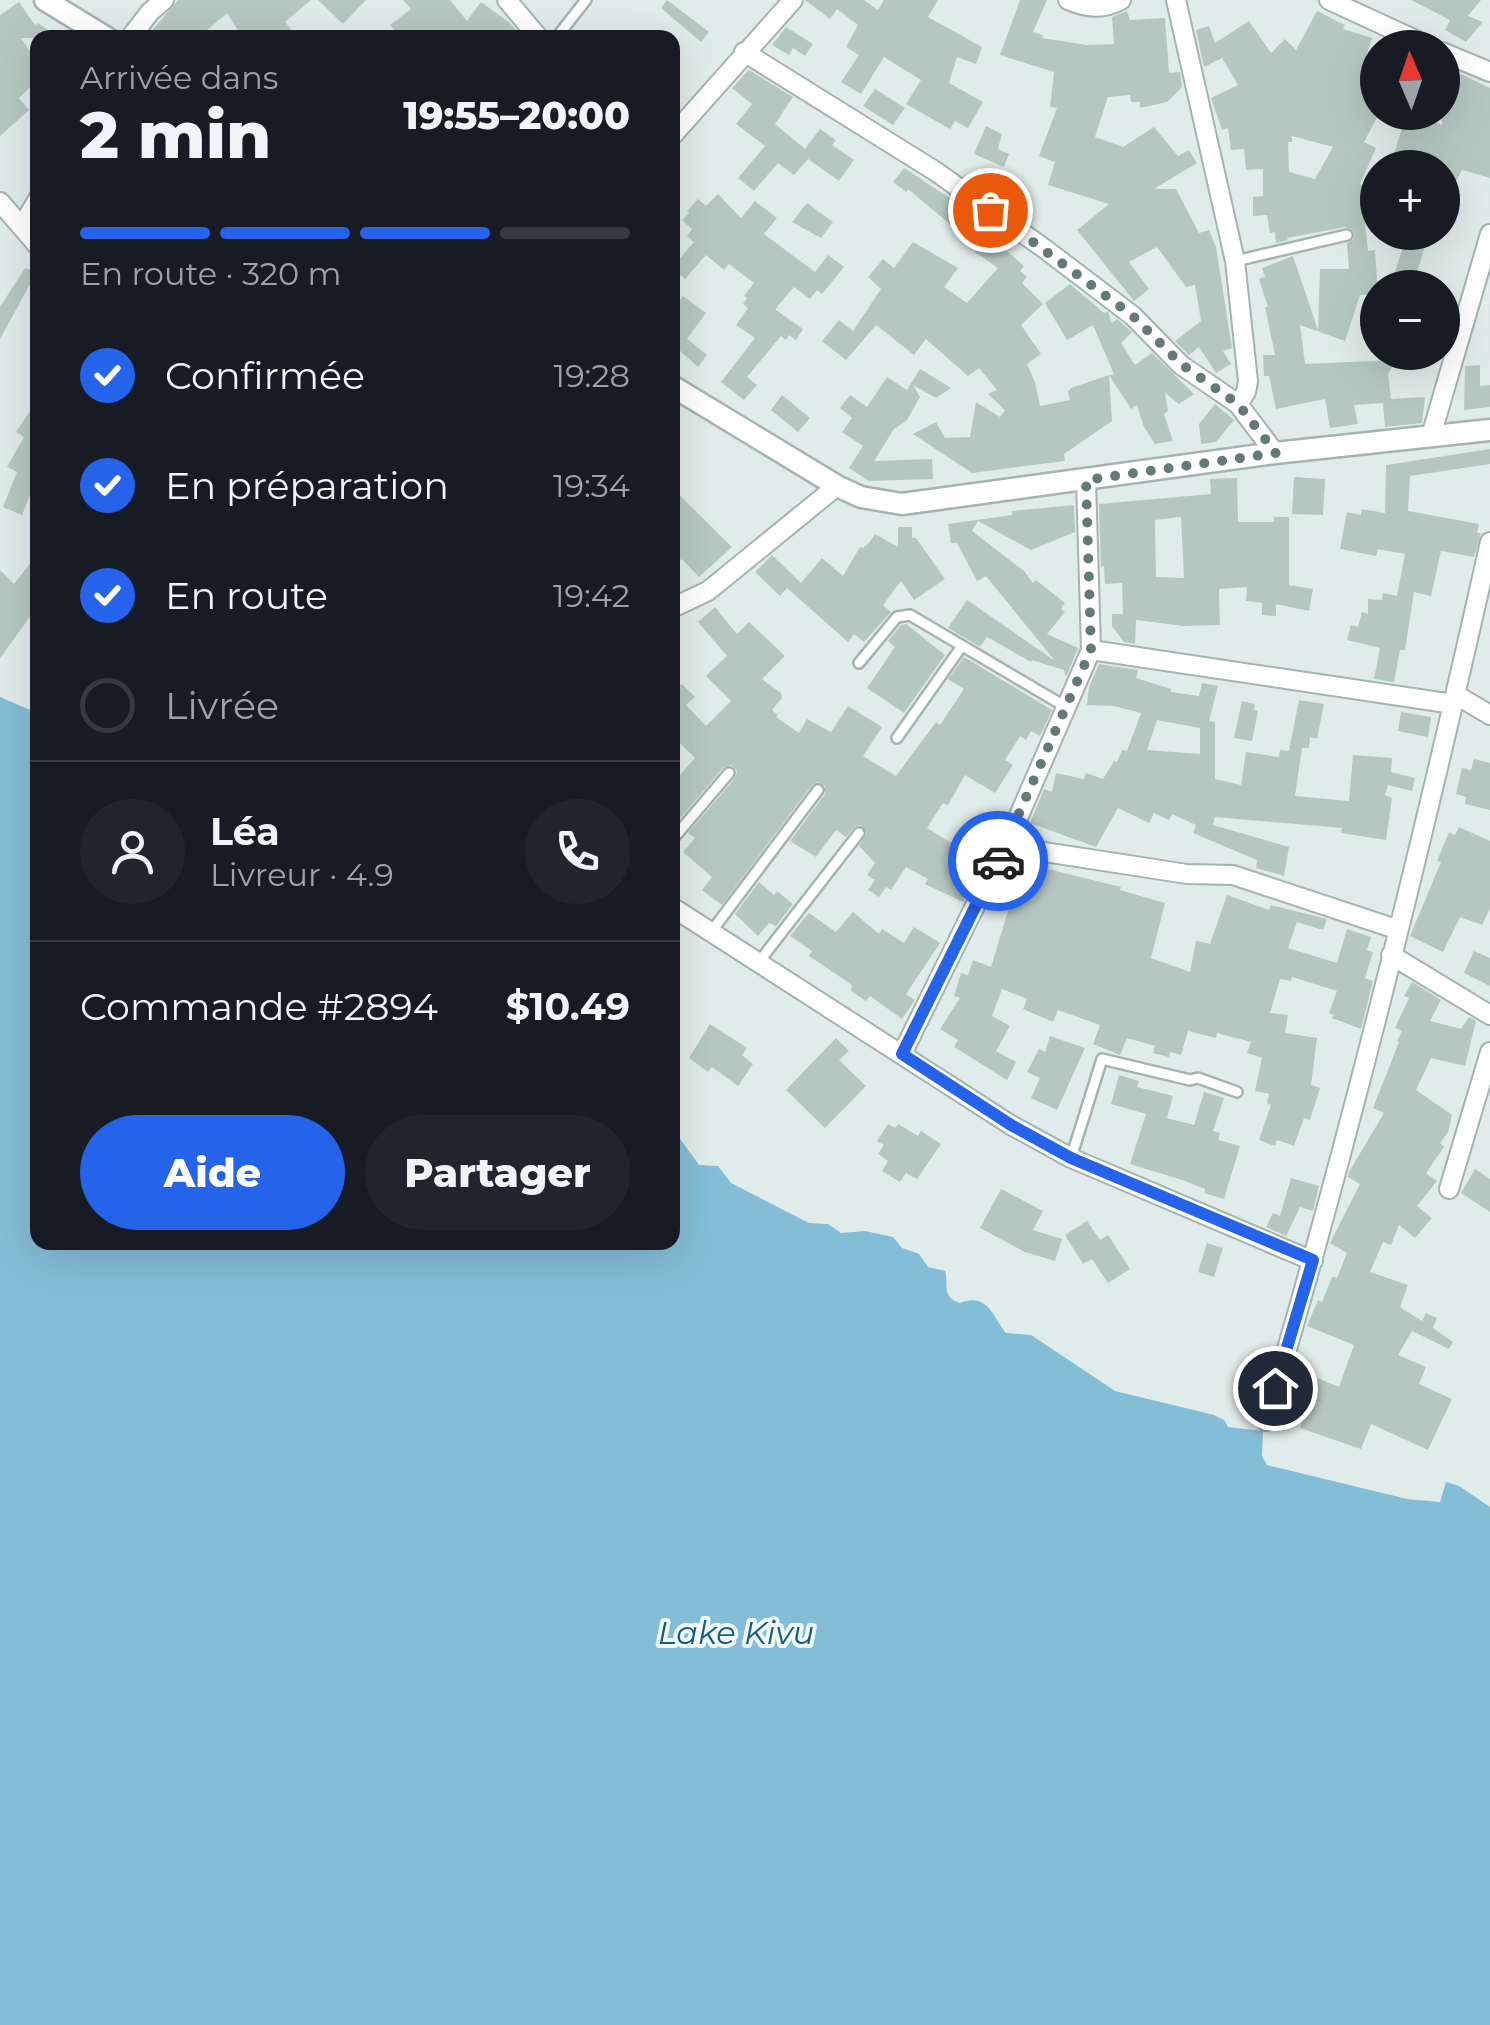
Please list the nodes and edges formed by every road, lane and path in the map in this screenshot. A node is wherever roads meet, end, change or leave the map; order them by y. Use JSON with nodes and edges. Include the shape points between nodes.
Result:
{"nodes":[{"id":1,"x":45,"y":0,"type":"edge"},
{"id":2,"x":507,"y":0,"type":"edge"},
{"id":3,"x":586,"y":0,"type":"edge"},
{"id":4,"x":793,"y":0,"type":"edge"},
{"id":5,"x":1068,"y":0,"type":"edge"},
{"id":6,"x":1121,"y":0,"type":"edge"},
{"id":7,"x":1176,"y":0,"type":"edge"},
{"id":8,"x":1329,"y":0,"type":"edge"},
{"id":9,"x":153,"y":4,"type":"edge"},
{"id":10,"x":94,"y":30,"type":"edge"},
{"id":11,"x":135,"y":30,"type":"edge"},
{"id":12,"x":531,"y":30,"type":"edge"},
{"id":13,"x":562,"y":30,"type":"edge"},
{"id":14,"x":1393,"y":30,"type":"edge"},
{"id":15,"x":744,"y":52,"type":"junction"},
{"id":16,"x":1460,"y":60,"type":"edge"},
{"id":17,"x":1490,"y":72,"type":"edge"},
{"id":18,"x":680,"y":127,"type":"edge"},
{"id":19,"x":0,"y":202,"type":"edge"},
{"id":20,"x":30,"y":212,"type":"edge"},
{"id":21,"x":22,"y":226,"type":"junction"},
{"id":22,"x":1490,"y":234,"type":"edge"},
{"id":23,"x":1347,"y":235,"type":"dead end"},
{"id":24,"x":30,"y":236,"type":"edge"},
{"id":25,"x":1235,"y":261,"type":"junction"},
{"id":26,"x":680,"y":391,"type":"edge"},
{"id":27,"x":1238,"y":404,"type":"junction"},
{"id":28,"x":1490,"y":430,"type":"edge"},
{"id":29,"x":1431,"y":436,"type":"junction"},
{"id":30,"x":1276,"y":453,"type":"junction"},
{"id":31,"x":1086,"y":480,"type":"junction"},
{"id":32,"x":837,"y":486,"type":"junction"},
{"id":33,"x":1490,"y":542,"type":"edge"},
{"id":34,"x":680,"y":604,"type":"edge"},
{"id":35,"x":962,"y":646,"type":"junction"},
{"id":36,"x":1091,"y":650,"type":"junction"},
{"id":37,"x":858,"y":663,"type":"dead end"},
{"id":38,"x":1454,"y":700,"type":"junction"},
{"id":39,"x":1066,"y":708,"type":"junction"},
{"id":40,"x":1490,"y":715,"type":"edge"},
{"id":41,"x":898,"y":738,"type":"dead end"},
{"id":42,"x":729,"y":773,"type":"dead end"},
{"id":43,"x":818,"y":790,"type":"dead end"},
{"id":44,"x":680,"y":831,"type":"edge"},
{"id":45,"x":859,"y":833,"type":"dead end"},
{"id":46,"x":1005,"y":846,"type":"junction"},
{"id":47,"x":680,"y":912,"type":"edge"},
{"id":48,"x":1396,"y":929,"type":"junction"},
{"id":49,"x":711,"y":932,"type":"junction"},
{"id":50,"x":1390,"y":955,"type":"junction"},
{"id":51,"x":758,"y":963,"type":"junction"},
{"id":52,"x":1490,"y":1015,"type":"edge"},
{"id":53,"x":1490,"y":1052,"type":"edge"},
{"id":54,"x":902,"y":1054,"type":"junction"},
{"id":55,"x":1238,"y":1092,"type":"dead end"},
{"id":56,"x":1071,"y":1158,"type":"junction"},
{"id":57,"x":1449,"y":1189,"type":"dead end"},
{"id":58,"x":1313,"y":1260,"type":"junction"},
{"id":59,"x":1266,"y":1420,"type":"dead end"}],
"edges":[{"from":1,"to":10,"type":"street"},
{"from":2,"to":12,"type":"street"},
{"from":3,"to":13,"type":"lane"},
{"from":4,"to":15,"type":"street"},
{"from":5,"to":6,"type":"street","via":[[1108,7]]},
{"from":7,"to":25,"type":"street"},
{"from":8,"to":14,"type":"street"},
{"from":9,"to":11,"type":"street"},
{"from":15,"to":18,"type":"street"},
{"from":15,"to":27,"type":"street","via":[[982,204]]},
{"from":16,"to":17,"type":"street"},
{"from":19,"to":21,"type":"street"},
{"from":20,"to":21,"type":"street"},
{"from":21,"to":24,"type":"street"},
{"from":22,"to":29,"type":"street"},
{"from":23,"to":25,"type":"lane"},
{"from":25,"to":27,"type":"street","via":[[1248,380]]},
{"from":26,"to":32,"type":"street"},
{"from":27,"to":30,"type":"street"},
{"from":28,"to":29,"type":"street"},
{"from":29,"to":30,"type":"street"},
{"from":30,"to":31,"type":"street"},
{"from":31,"to":32,"type":"street","via":[[902,504]]},
{"from":31,"to":36,"type":"street"},
{"from":32,"to":34,"type":"street","via":[[708,591]]},
{"from":33,"to":38,"type":"street"},
{"from":35,"to":37,"type":"lane","via":[[903,614]]},
{"from":35,"to":39,"type":"lane"},
{"from":35,"to":41,"type":"lane"},
{"from":36,"to":38,"type":"street"},
{"from":36,"to":39,"type":"street"},
{"from":38,"to":40,"type":"street"},
{"from":38,"to":48,"type":"street"},
{"from":39,"to":46,"type":"street"},
{"from":42,"to":44,"type":"lane"},
{"from":43,"to":49,"type":"lane"},
{"from":45,"to":51,"type":"lane"},
{"from":46,"to":48,"type":"street","via":[[1233,875]]},
{"from":46,"to":54,"type":"street"},
{"from":47,"to":49,"type":"street"},
{"from":48,"to":50,"type":"street"},
{"from":49,"to":51,"type":"street"},
{"from":50,"to":52,"type":"street"},
{"from":50,"to":58,"type":"street"},
{"from":51,"to":54,"type":"street"},
{"from":53,"to":57,"type":"street"},
{"from":54,"to":56,"type":"street"},
{"from":55,"to":56,"type":"lane","via":[[1102,1059]]},
{"from":56,"to":58,"type":"street"},
{"from":58,"to":59,"type":"street"}]}
